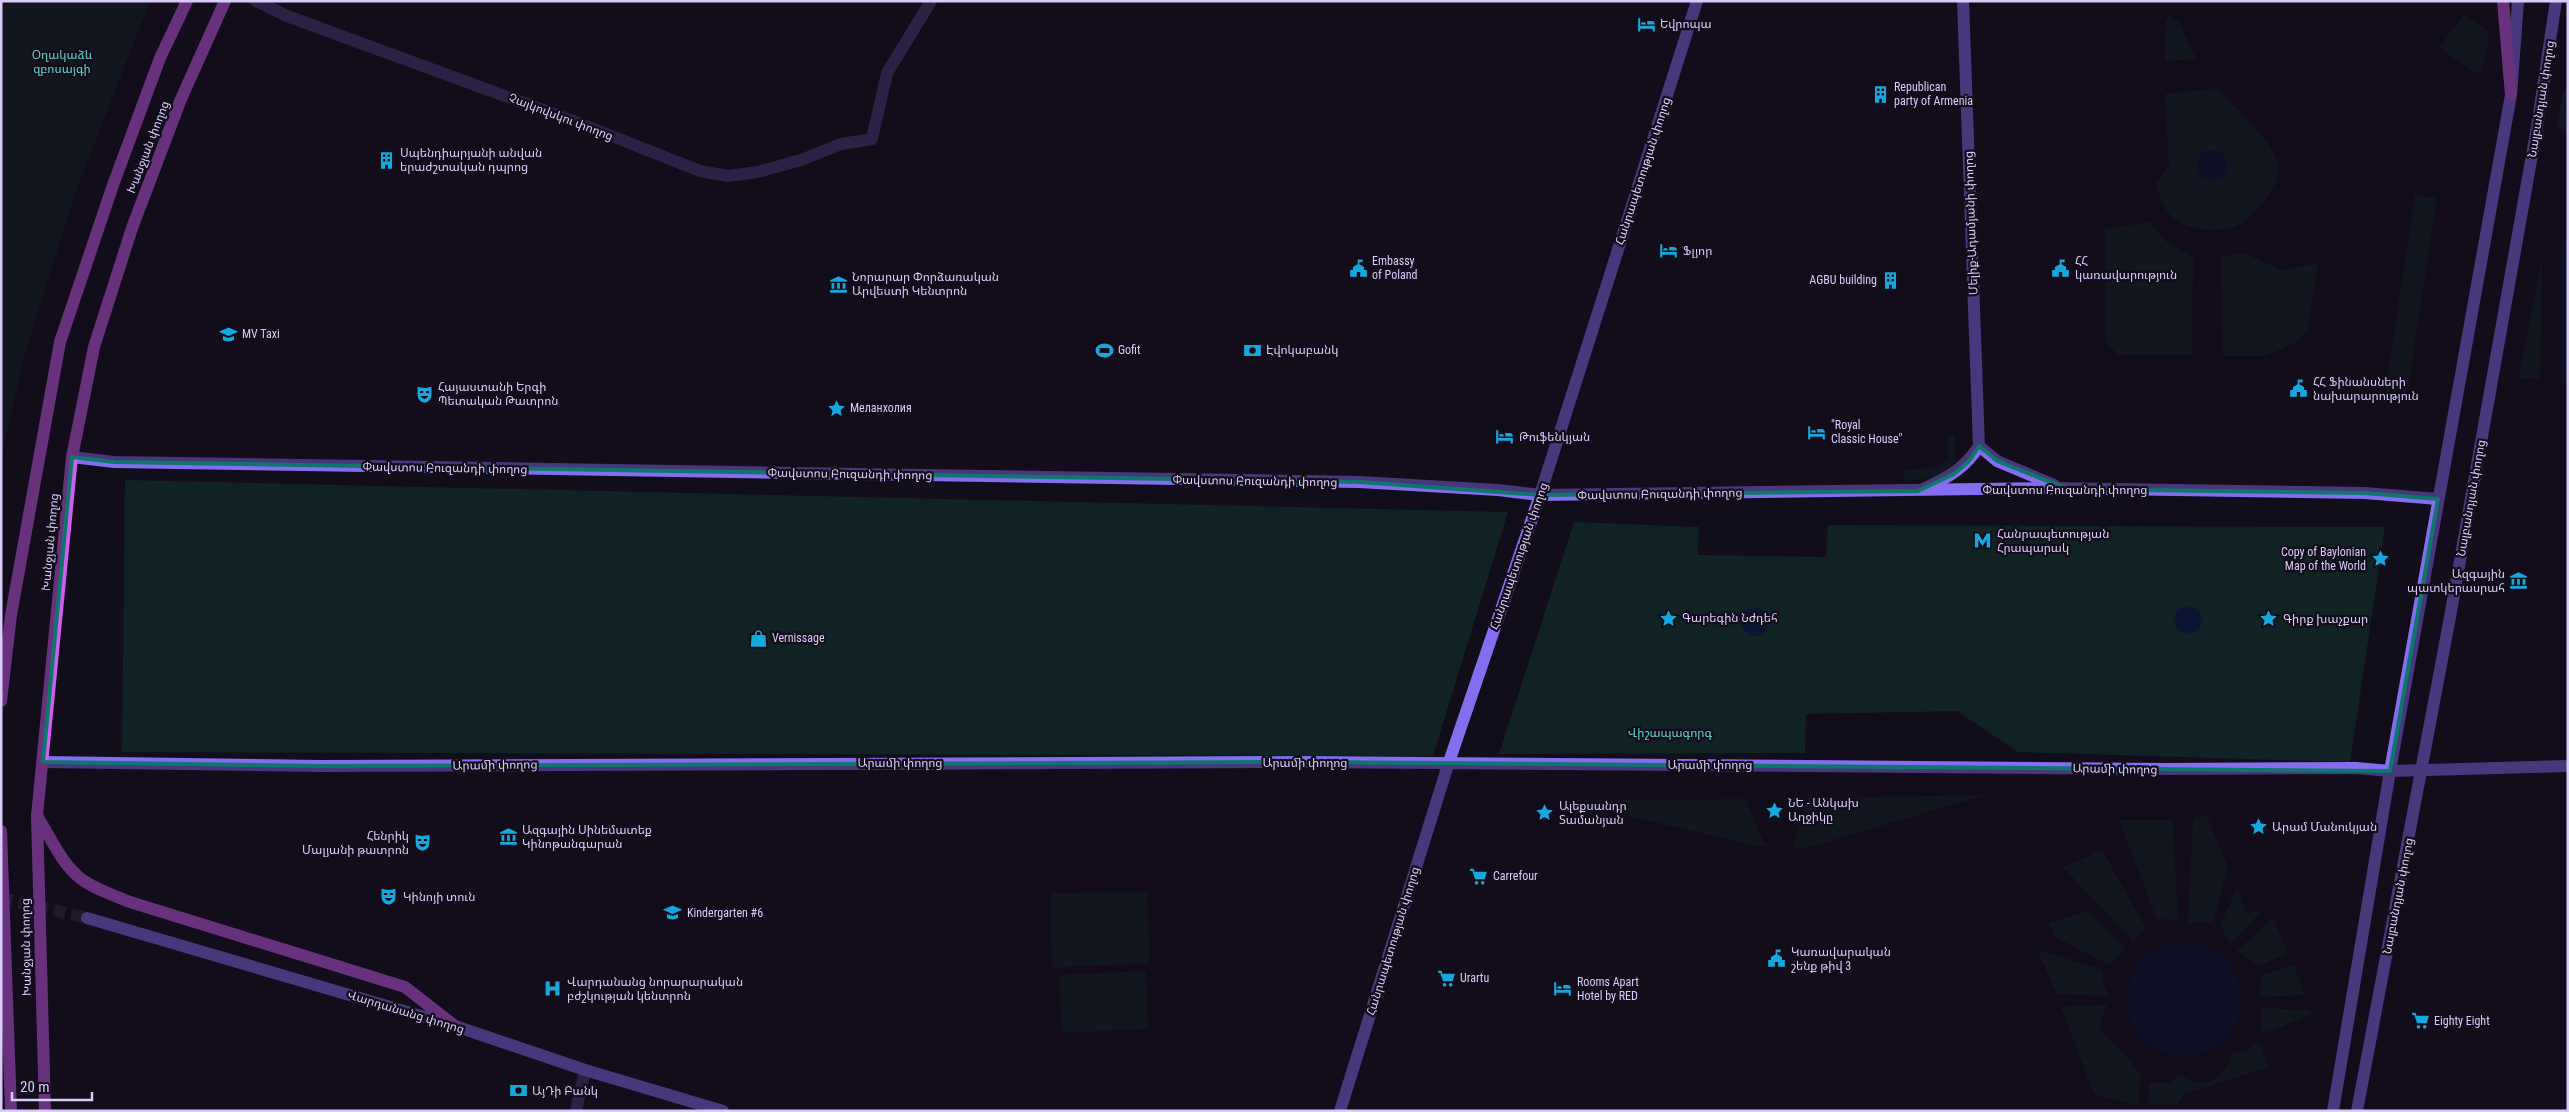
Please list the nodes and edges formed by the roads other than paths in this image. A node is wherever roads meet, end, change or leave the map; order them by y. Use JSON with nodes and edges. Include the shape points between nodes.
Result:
{"nodes":[{"id":1,"x":187,"y":1,"type":"edge"},
{"id":2,"x":225,"y":1,"type":"edge"},
{"id":3,"x":256,"y":1,"type":"edge"},
{"id":4,"x":931,"y":1,"type":"edge"},
{"id":5,"x":1697,"y":1,"type":"edge"},
{"id":6,"x":1963,"y":1,"type":"edge"},
{"id":7,"x":2503,"y":1,"type":"edge"},
{"id":8,"x":2518,"y":1,"type":"edge"},
{"id":9,"x":2556,"y":1,"type":"edge"},
{"id":10,"x":2510,"y":95,"type":"junction"},
{"id":11,"x":1979,"y":446,"type":"junction"},
{"id":12,"x":72,"y":457,"type":"junction"},
{"id":13,"x":2068,"y":489,"type":"junction"},
{"id":14,"x":1918,"y":491,"type":"junction"},
{"id":15,"x":1540,"y":495,"type":"junction"},
{"id":16,"x":2438,"y":499,"type":"junction"},
{"id":17,"x":1,"y":701,"type":"edge"},
{"id":18,"x":43,"y":762,"type":"junction"},
{"id":19,"x":1448,"y":765,"type":"junction"},
{"id":20,"x":2568,"y":766,"type":"edge"},
{"id":21,"x":2422,"y":770,"type":"junction"},
{"id":22,"x":2390,"y":771,"type":"junction"},
{"id":23,"x":37,"y":816,"type":"junction"},
{"id":24,"x":1,"y":831,"type":"edge"},
{"id":25,"x":87,"y":918,"type":"tunnel mouth"},
{"id":26,"x":455,"y":1026,"type":"junction"},
{"id":27,"x":1,"y":1032,"type":"edge"},
{"id":28,"x":8,"y":1055,"type":"junction"},
{"id":29,"x":585,"y":1070,"type":"junction"},
{"id":30,"x":11,"y":1111,"type":"edge"},
{"id":31,"x":46,"y":1111,"type":"edge"},
{"id":32,"x":576,"y":1111,"type":"edge"},
{"id":33,"x":723,"y":1111,"type":"edge"},
{"id":34,"x":1340,"y":1111,"type":"edge"},
{"id":35,"x":2333,"y":1111,"type":"edge"},
{"id":36,"x":2357,"y":1111,"type":"edge"}],
"edges":[{"from":1,"to":17,"type":"main road","name":"Խանջյան փողոց","via":[[160,58],[60,342],[11,615]]},
{"from":2,"to":12,"type":"main road","name":"Խանջյան փողոց","via":[[181,99],[132,228],[94,347]]},
{"from":3,"to":4,"type":"street","name":"Չայկովսկու փողոց","via":[[287,16],[700,171],[728,176],[758,172],[841,144],[872,139],[887,73]]},
{"from":5,"to":15,"type":"street","name":"Հանրապետության փողոց"},
{"from":6,"to":11,"type":"street","name":"Մելիք-Ադամյանի փողոց"},
{"from":7,"to":10,"type":"main road"},
{"from":8,"to":10,"type":"street"},
{"from":9,"to":21,"type":"street","name":"Նալբանդյան փողոց","via":[[2537,127]]},
{"from":10,"to":16,"type":"street"},
{"from":11,"to":13,"type":"street","via":[[1997,461],[2021,473]]},
{"from":11,"to":14,"type":"street","via":[[1969,461],[1954,474]]},
{"from":12,"to":15,"type":"street","name":"Փավստոս Բուզանդի փողոց","via":[[124,462],[1359,482]]},
{"from":12,"to":18,"type":"main road","name":"Խանջյան փողոց"},
{"from":13,"to":14,"type":"street","name":"Փավստոս Բուզանդի փողոց"},
{"from":13,"to":16,"type":"street","name":"Փավստոս Բուզանդի փողոց","via":[[2365,493]]},
{"from":14,"to":15,"type":"street","name":"Փավստոս Բուզանդի փողոց"},
{"from":15,"to":19,"type":"street","name":"Հանրապետության փողոց"},
{"from":16,"to":22,"type":"street"},
{"from":18,"to":19,"type":"street","name":"Արամի փողոց","via":[[322,766],[1301,762]]},
{"from":18,"to":23,"type":"main road","name":"Խանջյան փողոց"},
{"from":19,"to":22,"type":"street","name":"Արամի փողոց","via":[[2356,768]]},
{"from":19,"to":34,"type":"street","name":"Հանրապետության փողոց"},
{"from":20,"to":21,"type":"street","name":"Արամի փողոց"},
{"from":21,"to":22,"type":"street","name":"Արամի փողոց"},
{"from":21,"to":36,"type":"street","name":"Նալբանդյան փողոց"},
{"from":22,"to":35,"type":"street"},
{"from":23,"to":26,"type":"main road","via":[[67,866],[81,879],[103,891],[405,987]]},
{"from":23,"to":31,"type":"main road","name":"Խանջյան փողոց"},
{"from":24,"to":28,"type":"main road","name":"Խանջյան փողոց"},
{"from":25,"to":26,"type":"street","name":"Վարդանանց փողոց"},
{"from":26,"to":29,"type":"street","name":"Վարդանանց փողոց"},
{"from":27,"to":28,"type":"main road"},
{"from":28,"to":30,"type":"main road","name":"Խանջյան փողոց"},
{"from":29,"to":32,"type":"street"},
{"from":29,"to":33,"type":"street","name":"Վարդանանց փողոց"}]}
